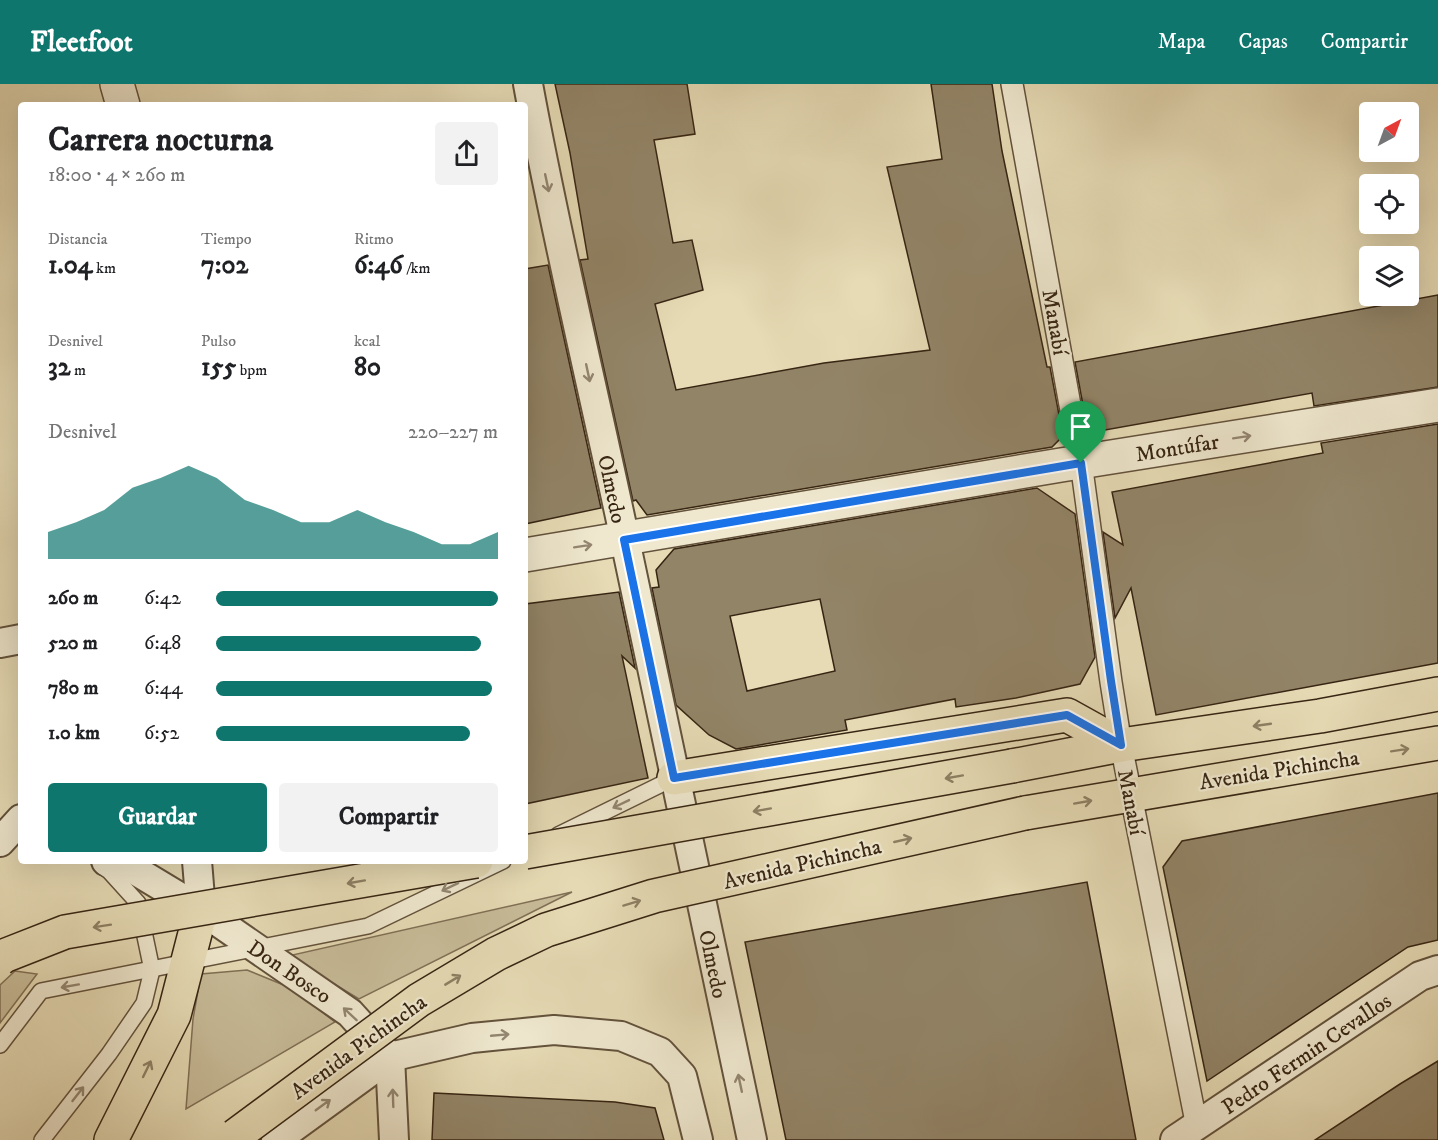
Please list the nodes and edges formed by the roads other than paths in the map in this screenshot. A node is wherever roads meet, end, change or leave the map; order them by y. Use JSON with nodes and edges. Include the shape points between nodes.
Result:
{"nodes":[{"id":1,"x":117,"y":84,"type":"edge"},
{"id":2,"x":528,"y":84,"type":"edge"},
{"id":3,"x":1012,"y":84,"type":"edge"},
{"id":4,"x":122,"y":102,"type":"edge"},
{"id":5,"x":532,"y":156,"type":"edge"},
{"id":6,"x":1438,"y":405,"type":"edge"},
{"id":7,"x":1081,"y":463,"type":"junction"},
{"id":8,"x":624,"y":540,"type":"junction"},
{"id":9,"x":528,"y":555,"type":"edge"},
{"id":10,"x":18,"y":640,"type":"edge"},
{"id":11,"x":0,"y":643,"type":"edge"},
{"id":12,"x":1438,"y":694,"type":"edge"},
{"id":13,"x":1438,"y":743,"type":"edge"},
{"id":14,"x":1121,"y":745,"type":"junction"},
{"id":15,"x":674,"y":778,"type":"junction"},
{"id":16,"x":1130,"y":794,"type":"junction"},
{"id":17,"x":528,"y":850,"type":"edge"},
{"id":18,"x":528,"y":850,"type":"edge"},
{"id":19,"x":98,"y":864,"type":"edge"},
{"id":20,"x":116,"y":864,"type":"edge"},
{"id":21,"x":197,"y":864,"type":"edge"},
{"id":22,"x":459,"y":864,"type":"edge"},
{"id":23,"x":497,"y":864,"type":"edge"},
{"id":24,"x":201,"y":910,"type":"junction"},
{"id":25,"x":256,"y":948,"type":"junction"},
{"id":26,"x":0,"y":959,"type":"edge"},
{"id":27,"x":189,"y":962,"type":"junction"},
{"id":28,"x":152,"y":970,"type":"junction"},
{"id":29,"x":1438,"y":970,"type":"edge"},
{"id":30,"x":0,"y":1045,"type":"edge"},
{"id":31,"x":390,"y":1057,"type":"junction"},
{"id":32,"x":1186,"y":1134,"type":"edge"},
{"id":33,"x":231,"y":1138,"type":"edge"},
{"id":34,"x":42,"y":1140,"type":"edge"},
{"id":35,"x":111,"y":1140,"type":"edge"},
{"id":36,"x":276,"y":1140,"type":"edge"},
{"id":37,"x":394,"y":1140,"type":"edge"},
{"id":38,"x":698,"y":1140,"type":"edge"},
{"id":39,"x":752,"y":1140,"type":"edge"}],
"edges":[{"from":1,"to":4,"type":"street"},
{"from":2,"to":5,"type":"street","name":"Olmedo"},
{"from":3,"to":7,"type":"street","name":"Manabí"},
{"from":5,"to":8,"type":"street","name":"Olmedo","one_way":true},
{"from":7,"to":6,"type":"street","name":"Montúfar","one_way":true},
{"from":7,"to":8,"type":"street","name":"Montúfar"},
{"from":7,"to":14,"type":"street","name":"Manabí"},
{"from":9,"to":8,"type":"street","name":"Montúfar","one_way":true},
{"from":8,"to":15,"type":"street","name":"Olmedo"},
{"from":10,"to":11,"type":"street"},
{"from":12,"to":14,"type":"main road","name":"Avenida Pichincha","one_way":true},
{"from":16,"to":13,"type":"main road","name":"Avenida Pichincha","one_way":true},
{"from":14,"to":15,"type":"main road","via":[[1067,715]]},
{"from":14,"to":16,"type":"street","name":"Manabí"},
{"from":14,"to":17,"type":"main road","name":"Avenida Pichincha","one_way":true,"bridge":true},
{"from":15,"to":18,"type":"lane","one_way":true},
{"from":39,"to":15,"type":"street","name":"Olmedo","one_way":true},
{"from":16,"to":32,"type":"street","name":"Manabí"},
{"from":33,"to":16,"type":"main road","name":"Avenida Pichincha","one_way":true,"bridge":true,"via":[[419,1000],[496,954],[546,930],[654,896],[1026,813]]},
{"from":19,"to":28,"type":"lane","via":[[138,903]]},
{"from":20,"to":24,"type":"street","name":"Don Bosco","via":[[133,869]]},
{"from":21,"to":24,"type":"street"},
{"from":22,"to":26,"type":"main road","one_way":true,"bridge":true,"via":[[65,932]]},
{"from":23,"to":25,"type":"lane","one_way":true,"via":[[368,926]]},
{"from":24,"to":25,"type":"street","name":"Don Bosco"},
{"from":24,"to":27,"type":"main road"},
{"from":25,"to":27,"type":"lane"},
{"from":31,"to":25,"type":"street","name":"Don Bosco","one_way":true,"via":[[338,1003]]},
{"from":27,"to":28,"type":"lane"},
{"from":35,"to":27,"type":"main road","one_way":true,"via":[[174,1015]]},
{"from":28,"to":30,"type":"lane","one_way":true,"via":[[41,991]]},
{"from":34,"to":28,"type":"lane","one_way":true,"via":[[144,1004]]},
{"from":29,"to":32,"type":"street","name":"Pedro Fermin Cevallos","via":[[1420,976]]},
{"from":36,"to":31,"type":"street","name":"Avenida Pichincha","one_way":true},
{"from":37,"to":31,"type":"street","one_way":true},
{"from":31,"to":38,"type":"street","name":"Avenida Pichincha","one_way":true,"via":[[472,1038],[554,1030],[621,1036],[660,1052],[682,1076]]}]}
